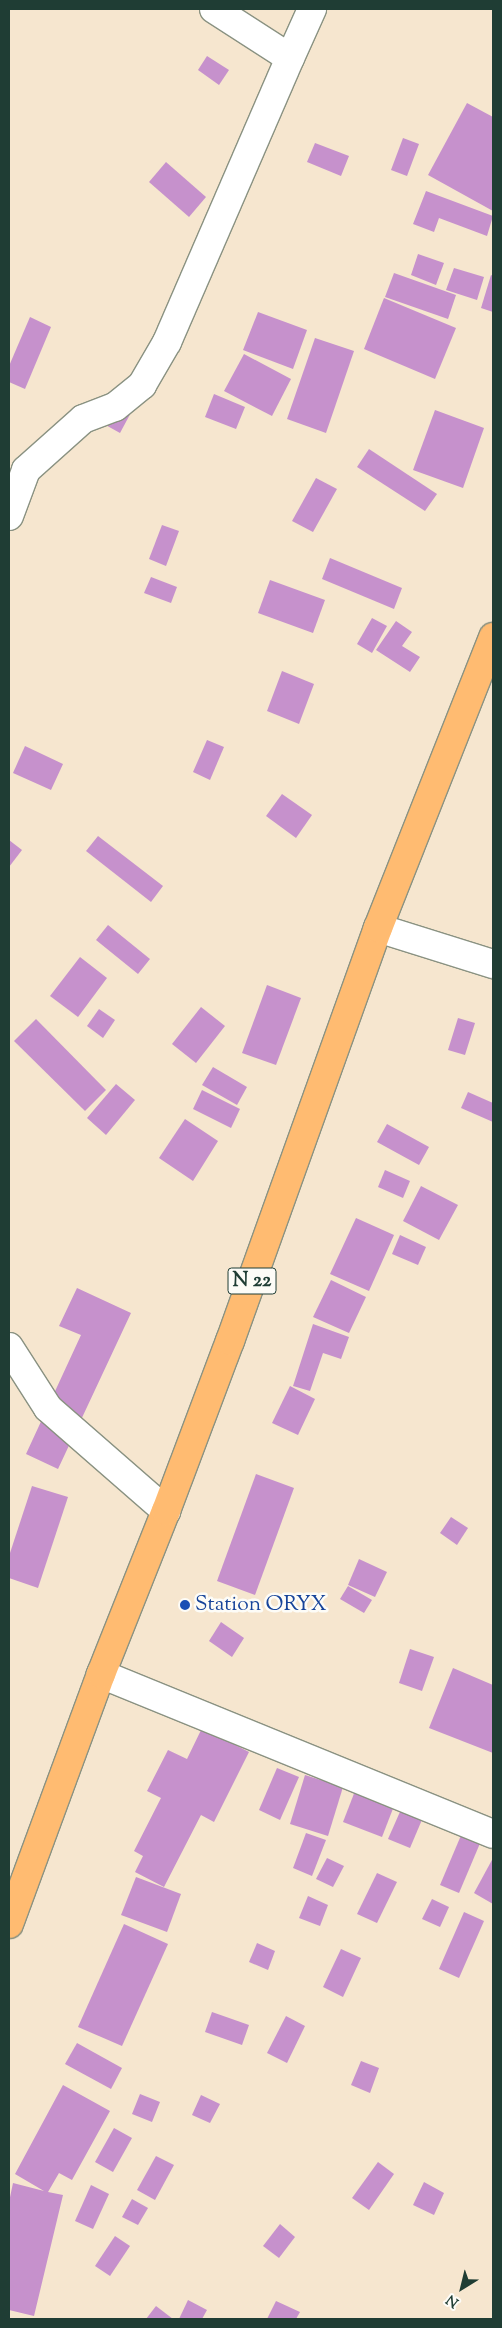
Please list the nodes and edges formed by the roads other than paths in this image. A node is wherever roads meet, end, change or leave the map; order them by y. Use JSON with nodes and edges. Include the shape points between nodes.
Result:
{"nodes":[{"id":1,"x":214,"y":9,"type":"edge"},
{"id":2,"x":312,"y":9,"type":"edge"},
{"id":3,"x":290,"y":58,"type":"junction"},
{"id":4,"x":9,"y":516,"type":"edge"},
{"id":5,"x":493,"y":637,"type":"edge"},
{"id":6,"x":378,"y":928,"type":"junction"},
{"id":7,"x":493,"y":964,"type":"edge"},
{"id":8,"x":9,"y":1347,"type":"edge"},
{"id":9,"x":166,"y":1511,"type":"junction"},
{"id":10,"x":101,"y":1674,"type":"junction"},
{"id":11,"x":493,"y":1834,"type":"edge"},
{"id":12,"x":9,"y":1924,"type":"edge"}],
"edges":[{"from":1,"to":3,"type":"street"},
{"from":2,"to":3,"type":"street"},
{"from":3,"to":4,"type":"street","via":[[167,342],[142,385],[114,407],[83,418],[26,470]]},
{"from":5,"to":6,"type":"main road","number":"N 22"},
{"from":6,"to":7,"type":"street"},
{"from":6,"to":9,"type":"main road","number":"N 22"},
{"from":8,"to":9,"type":"street","via":[[48,1408]]},
{"from":9,"to":10,"type":"main road","number":"N 22"},
{"from":10,"to":11,"type":"street"},
{"from":10,"to":12,"type":"main road","number":"N 22"}]}
